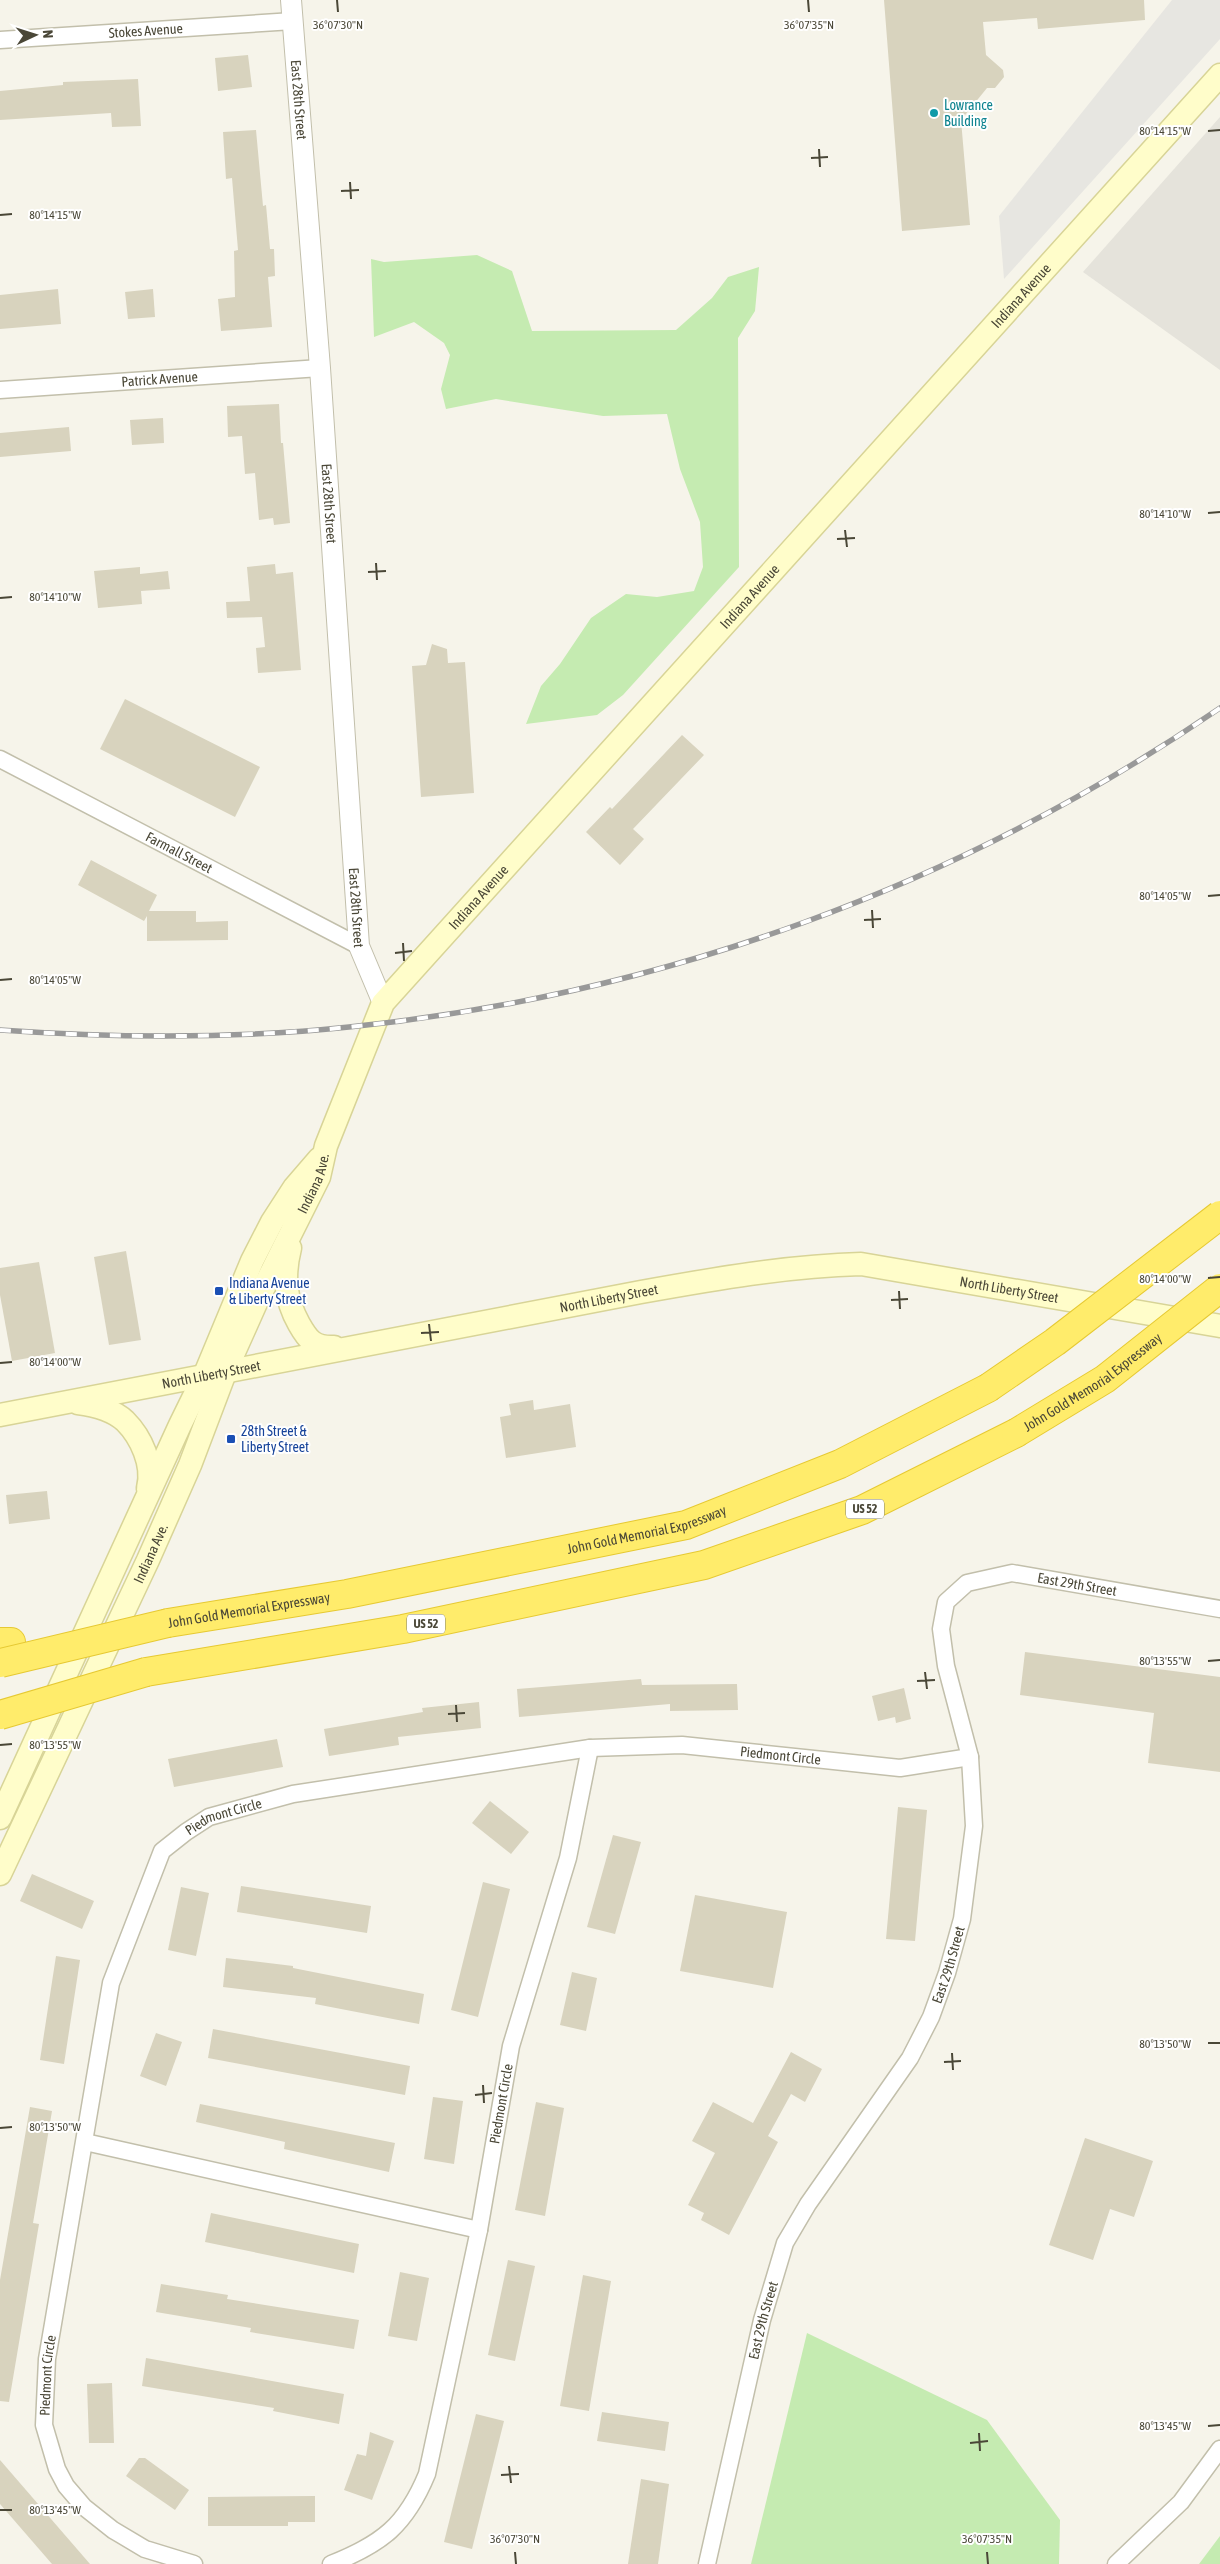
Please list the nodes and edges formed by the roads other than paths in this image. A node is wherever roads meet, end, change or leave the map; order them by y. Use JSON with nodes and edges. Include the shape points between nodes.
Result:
{"nodes":[{"id":1,"x":291,"y":0,"type":"edge"},
{"id":2,"x":293,"y":21,"type":"junction"},
{"id":3,"x":0,"y":40,"type":"edge"},
{"id":4,"x":1220,"y":76,"type":"edge"},
{"id":5,"x":320,"y":368,"type":"junction"},
{"id":6,"x":0,"y":390,"type":"edge"},
{"id":7,"x":0,"y":759,"type":"edge"},
{"id":8,"x":358,"y":946,"type":"junction"},
{"id":9,"x":383,"y":1002,"type":"junction"},
{"id":10,"x":326,"y":1146,"type":"junction"},
{"id":11,"x":1220,"y":1215,"type":"edge"},
{"id":12,"x":296,"y":1224,"type":"junction"},
{"id":13,"x":1220,"y":1288,"type":"edge"},
{"id":14,"x":1220,"y":1326,"type":"edge"},
{"id":15,"x":357,"y":1345,"type":"junction"},
{"id":16,"x":216,"y":1372,"type":"junction"},
{"id":17,"x":67,"y":1402,"type":"junction"},
{"id":18,"x":0,"y":1415,"type":"edge"},
{"id":19,"x":143,"y":1507,"type":"junction"},
{"id":20,"x":1220,"y":1609,"type":"edge"},
{"id":21,"x":3,"y":1653,"type":"edge"},
{"id":22,"x":146,"y":1672,"type":"junction"},
{"id":23,"x":0,"y":1700,"type":"edge"},
{"id":24,"x":0,"y":1715,"type":"edge"},
{"id":25,"x":590,"y":1748,"type":"junction"},
{"id":26,"x":970,"y":1757,"type":"junction"},
{"id":27,"x":0,"y":1818,"type":"edge"},
{"id":28,"x":0,"y":1874,"type":"edge"},
{"id":29,"x":85,"y":2142,"type":"junction"},
{"id":30,"x":478,"y":2230,"type":"junction"},
{"id":31,"x":1220,"y":2449,"type":"edge"},
{"id":32,"x":194,"y":2564,"type":"edge"},
{"id":33,"x":331,"y":2564,"type":"edge"},
{"id":34,"x":707,"y":2564,"type":"edge"},
{"id":35,"x":1116,"y":2564,"type":"edge"}],
"edges":[{"from":1,"to":2,"type":"street","name":"East 28th Street"},
{"from":2,"to":3,"type":"street","name":"Stokes Avenue"},
{"from":2,"to":5,"type":"street","name":"East 28th Street"},
{"from":4,"to":9,"type":"main road","name":"Indiana Avenue"},
{"from":5,"to":6,"type":"street","name":"Patrick Avenue"},
{"from":5,"to":8,"type":"street","name":"East 28th Street"},
{"from":7,"to":8,"type":"street","name":"Farmall Street"},
{"from":8,"to":9,"type":"street","name":"East 28th Street"},
{"from":9,"to":10,"type":"main road","name":"Indiana Avenue"},
{"from":10,"to":12,"type":"main road","name":"Indiana Ave.","via":[[319,1177]]},
{"from":10,"to":16,"type":"main road","name":"Indiana Ave.","via":[[294,1188],[252,1261]]},
{"from":11,"to":21,"type":"highway","name":"John Gold Memorial Expressway","bridge":true,"via":[[1055,1342],[988,1388],[840,1464],[686,1525],[347,1594]]},
{"from":12,"to":15,"type":"main road","via":[[285,1278],[292,1312],[310,1342],[321,1348]]},
{"from":12,"to":16,"type":"main road","name":"Indiana Ave."},
{"from":13,"to":22,"type":"highway","name":"John Gold Memorial Expressway","number":"US 52","bridge":true,"via":[[1105,1379],[1016,1432],[862,1510],[704,1564],[403,1629]]},
{"from":14,"to":15,"type":"main road","name":"North Liberty Street","via":[[860,1264],[811,1266],[708,1280]]},
{"from":15,"to":16,"type":"main road","name":"North Liberty Street"},
{"from":16,"to":17,"type":"main road","name":"North Liberty Street"},
{"from":16,"to":19,"type":"main road","name":"Indiana Ave.","via":[[180,1425]]},
{"from":16,"to":28,"type":"main road","name":"Indiana Ave.","via":[[200,1442]]},
{"from":17,"to":18,"type":"main road","name":"North Liberty Street"},
{"from":17,"to":19,"type":"main road","via":[[93,1404],[107,1409],[124,1420],[135,1434],[149,1463],[151,1476]]},
{"from":19,"to":27,"type":"main road","name":"Indiana Ave."},
{"from":20,"to":26,"type":"street","name":"East 29th Street","via":[[1012,1573],[967,1583],[946,1602],[941,1630],[946,1666]]},
{"from":22,"to":23,"type":"highway","name":"John Gold Memorial Expressway","number":"US 52","bridge":true},
{"from":22,"to":24,"type":"highway","bridge":true},
{"from":25,"to":26,"type":"street","name":"Piedmont Circle","via":[[682,1745],[900,1768]]},
{"from":25,"to":29,"type":"street","name":"Piedmont Circle","via":[[293,1794],[209,1817],[186,1832],[162,1851],[111,1983]]},
{"from":25,"to":30,"type":"street","name":"Piedmont Circle","via":[[568,1858],[511,2046]]},
{"from":26,"to":34,"type":"street","name":"East 29th Street","via":[[974,1826],[962,1919],[947,1973],[931,2017],[910,2058],[808,2204],[785,2243],[762,2320]]},
{"from":29,"to":30,"type":"street"},
{"from":29,"to":32,"type":"street","name":"Piedmont Circle","via":[[47,2358],[44,2424],[57,2469],[66,2486],[84,2507],[145,2549]]},
{"from":30,"to":33,"type":"street","name":"Piedmont Circle","via":[[429,2465],[416,2501],[400,2523],[378,2541]]},
{"from":31,"to":35,"type":"street","via":[[1181,2502]]}]}
